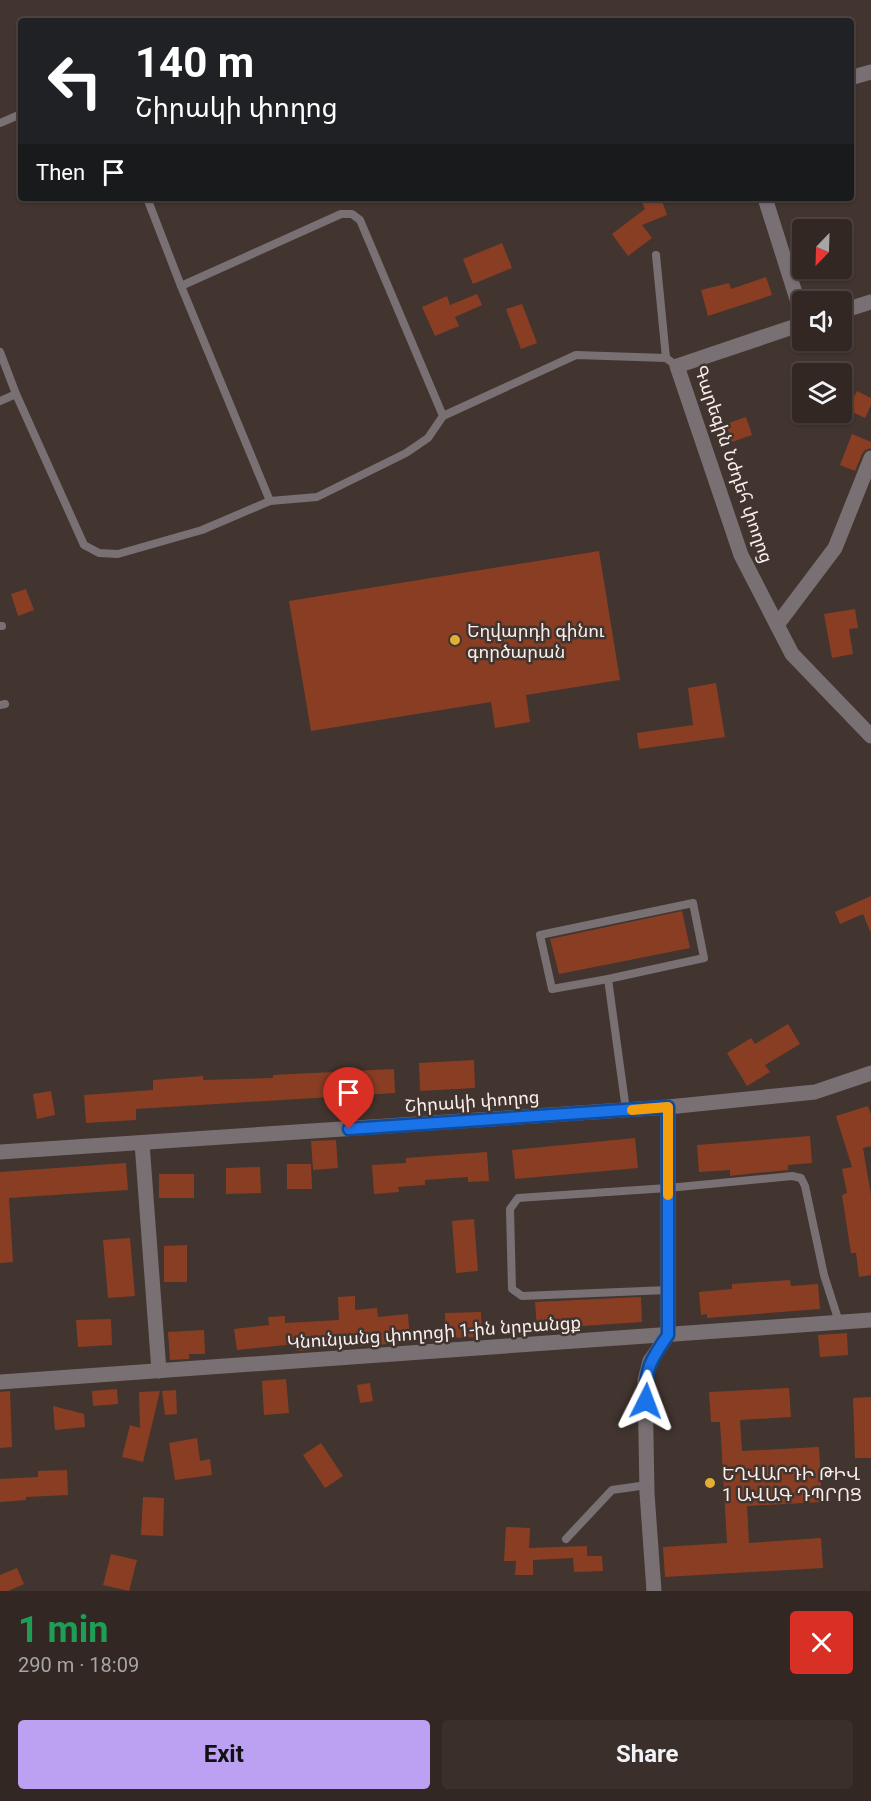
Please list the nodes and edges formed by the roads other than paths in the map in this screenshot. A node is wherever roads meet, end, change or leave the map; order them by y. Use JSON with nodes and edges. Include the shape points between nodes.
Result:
{"nodes":[{"id":1,"x":871,"y":72,"type":"edge"},
{"id":2,"x":854,"y":77,"type":"edge"},
{"id":3,"x":18,"y":115,"type":"edge"},
{"id":4,"x":0,"y":123,"type":"edge"},
{"id":5,"x":148,"y":201,"type":"edge"},
{"id":6,"x":766,"y":201,"type":"edge"},
{"id":7,"x":656,"y":255,"type":"dead end"},
{"id":8,"x":181,"y":286,"type":"junction"},
{"id":9,"x":794,"y":291,"type":"edge"},
{"id":10,"x":871,"y":302,"type":"edge"},
{"id":11,"x":852,"y":308,"type":"edge"},
{"id":12,"x":792,"y":327,"type":"edge"},
{"id":13,"x":0,"y":352,"type":"edge"},
{"id":14,"x":672,"y":362,"type":"junction"},
{"id":15,"x":16,"y":394,"type":"junction"},
{"id":16,"x":0,"y":400,"type":"edge"},
{"id":17,"x":443,"y":416,"type":"junction"},
{"id":18,"x":871,"y":459,"type":"edge"},
{"id":19,"x":270,"y":501,"type":"junction"},
{"id":20,"x":777,"y":626,"type":"junction"},
{"id":21,"x":871,"y":736,"type":"edge"},
{"id":22,"x":608,"y":979,"type":"junction"},
{"id":23,"x":871,"y":1073,"type":"edge"},
{"id":24,"x":668,"y":1107,"type":"junction"},
{"id":25,"x":626,"y":1110,"type":"junction"},
{"id":26,"x":142,"y":1143,"type":"junction"},
{"id":27,"x":0,"y":1152,"type":"edge"},
{"id":28,"x":668,"y":1188,"type":"junction"},
{"id":29,"x":668,"y":1290,"type":"junction"},
{"id":30,"x":871,"y":1320,"type":"edge"},
{"id":31,"x":838,"y":1322,"type":"junction"},
{"id":32,"x":668,"y":1335,"type":"junction"},
{"id":33,"x":159,"y":1371,"type":"junction"},
{"id":34,"x":0,"y":1382,"type":"edge"},
{"id":35,"x":647,"y":1485,"type":"junction"},
{"id":36,"x":566,"y":1539,"type":"dead end"},
{"id":37,"x":654,"y":1591,"type":"edge"}],
"edges":[{"from":1,"to":2,"type":"street"},
{"from":3,"to":4,"type":"lane"},
{"from":5,"to":8,"type":"lane"},
{"from":6,"to":9,"type":"street"},
{"from":7,"to":14,"type":"lane"},
{"from":8,"to":17,"type":"lane","via":[[341,214],[352,214],[360,220]]},
{"from":8,"to":19,"type":"lane"},
{"from":10,"to":11,"type":"street"},
{"from":12,"to":14,"type":"street","name":"Գարեգին Նժդեհ փողոց"},
{"from":13,"to":15,"type":"lane"},
{"from":14,"to":17,"type":"lane","via":[[576,355]]},
{"from":14,"to":20,"type":"street","name":"Գարեգին Նժդեհ փողոց","via":[[741,555]]},
{"from":15,"to":16,"type":"lane"},
{"from":15,"to":19,"type":"lane","via":[[84,545],[99,553],[118,554],[202,530]]},
{"from":17,"to":19,"type":"lane","via":[[428,438],[406,453],[317,497]]},
{"from":18,"to":20,"type":"street","via":[[835,548]]},
{"from":20,"to":21,"type":"street","name":"Գարեգին Նժդեհ փողոց","via":[[792,654]]},
{"from":22,"to":22,"type":"lane","via":[[552,990],[540,935],[693,903],[704,958]]},
{"from":22,"to":25,"type":"lane"},
{"from":23,"to":24,"type":"street","name":"Շիրակի փողոց","via":[[815,1092]]},
{"from":24,"to":25,"type":"street","name":"Շիրակի փողոց"},
{"from":24,"to":28,"type":"street"},
{"from":25,"to":26,"type":"street","name":"Շիրակի փողոց"},
{"from":26,"to":27,"type":"street","name":"Շիրակի փողոց"},
{"from":26,"to":33,"type":"street"},
{"from":28,"to":29,"type":"street"},
{"from":28,"to":29,"type":"lane","via":[[518,1198],[510,1209],[512,1289],[522,1296]]},
{"from":28,"to":31,"type":"lane","via":[[801,1178]]},
{"from":29,"to":32,"type":"street"},
{"from":30,"to":31,"type":"street","name":"Կնունյանց փողոցի 1-ին նրբանցք"},
{"from":31,"to":32,"type":"street","name":"Կնունյանց փողոցի 1-ին նրբանցք"},
{"from":32,"to":33,"type":"street","name":"Կնունյանց փողոցի 1-ին նրբանցք"},
{"from":32,"to":35,"type":"street","via":[[650,1360],[645,1380]]},
{"from":33,"to":34,"type":"street","name":"Կնունյանց փողոցի 1-ին նրբանցք"},
{"from":35,"to":36,"type":"lane","via":[[612,1490]]},
{"from":35,"to":37,"type":"street"}]}
